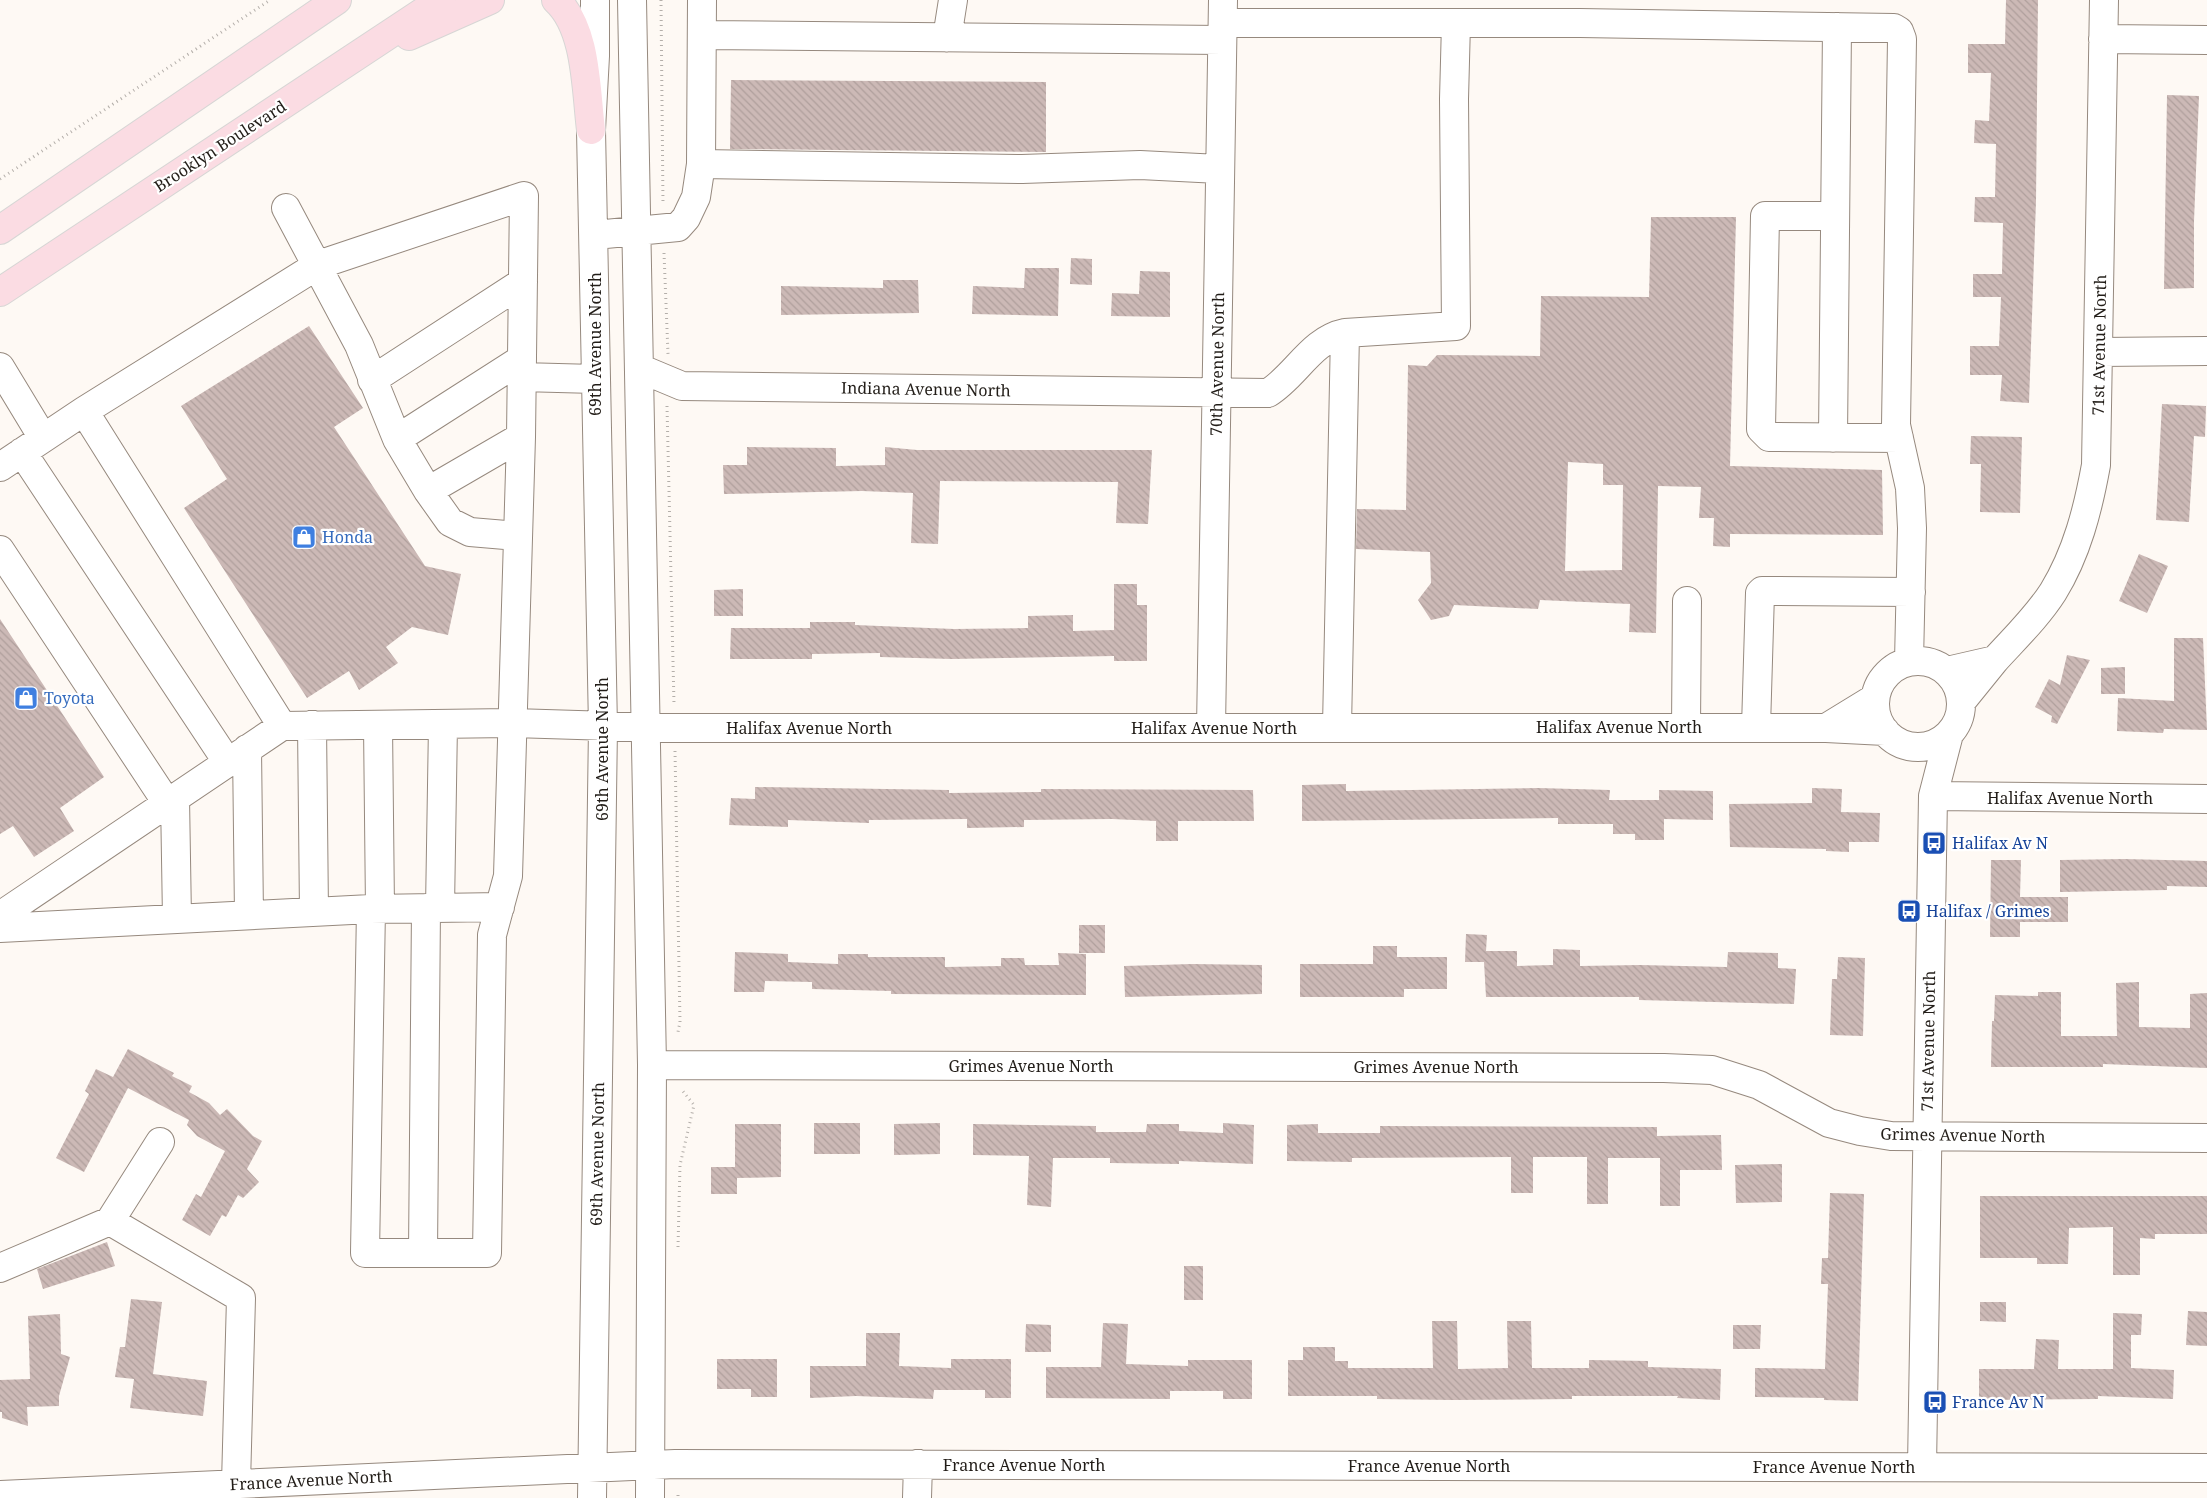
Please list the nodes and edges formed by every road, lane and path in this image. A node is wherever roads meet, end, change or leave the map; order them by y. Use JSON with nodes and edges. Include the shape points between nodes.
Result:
{"nodes":[{"id":1,"x":270,"y":0,"type":"edge"},
{"id":2,"x":440,"y":0,"type":"edge"},
{"id":3,"x":490,"y":0,"type":"edge"},
{"id":4,"x":556,"y":0,"type":"edge"},
{"id":5,"x":594,"y":0,"type":"edge"},
{"id":6,"x":632,"y":0,"type":"edge"},
{"id":7,"x":662,"y":0,"type":"edge"},
{"id":8,"x":702,"y":0,"type":"edge"},
{"id":9,"x":953,"y":0,"type":"edge"},
{"id":10,"x":2104,"y":0,"type":"edge"},
{"id":11,"x":329,"y":2,"type":"edge"},
{"id":12,"x":1519,"y":12,"type":"edge"},
{"id":13,"x":1223,"y":21,"type":"edge"},
{"id":14,"x":1456,"y":23,"type":"junction"},
{"id":15,"x":1838,"y":27,"type":"junction"},
{"id":16,"x":702,"y":35,"type":"junction"},
{"id":17,"x":947,"y":38,"type":"junction"},
{"id":18,"x":2103,"y":40,"type":"junction"},
{"id":19,"x":2207,"y":40,"type":"edge"},
{"id":20,"x":343,"y":65,"type":"junction"},
{"id":21,"x":591,"y":130,"type":"junction"},
{"id":22,"x":701,"y":164,"type":"junction"},
{"id":23,"x":1219,"y":169,"type":"junction"},
{"id":24,"x":0,"y":179,"type":"edge"},
{"id":25,"x":286,"y":208,"type":"dead end"},
{"id":26,"x":1835,"y":216,"type":"junction"},
{"id":27,"x":663,"y":228,"type":"junction"},
{"id":28,"x":0,"y":230,"type":"edge"},
{"id":29,"x":636,"y":231,"type":"junction"},
{"id":30,"x":595,"y":235,"type":"junction"},
{"id":31,"x":318,"y":265,"type":"junction"},
{"id":32,"x":522,"y":282,"type":"junction"},
{"id":33,"x":0,"y":292,"type":"edge"},
{"id":34,"x":1345,"y":333,"type":"junction"},
{"id":35,"x":2099,"y":352,"type":"junction"},
{"id":36,"x":2207,"y":352,"type":"edge"},
{"id":37,"x":669,"y":360,"type":"dead end"},
{"id":38,"x":0,"y":367,"type":"edge"},
{"id":39,"x":521,"y":368,"type":"junction"},
{"id":40,"x":639,"y":368,"type":"junction"},
{"id":41,"x":595,"y":379,"type":"junction"},
{"id":42,"x":372,"y":380,"type":"junction"},
{"id":43,"x":1216,"y":392,"type":"junction"},
{"id":44,"x":667,"y":405,"type":"dead end"},
{"id":45,"x":84,"y":411,"type":"junction"},
{"id":46,"x":520,"y":437,"type":"junction"},
{"id":47,"x":1833,"y":438,"type":"junction"},
{"id":48,"x":1899,"y":438,"type":"junction"},
{"id":49,"x":397,"y":439,"type":"junction"},
{"id":50,"x":32,"y":445,"type":"junction"},
{"id":51,"x":0,"y":467,"type":"edge"},
{"id":52,"x":428,"y":491,"type":"junction"},
{"id":53,"x":518,"y":536,"type":"junction"},
{"id":54,"x":0,"y":550,"type":"edge"},
{"id":55,"x":1910,"y":592,"type":"junction"},
{"id":56,"x":1687,"y":601,"type":"dead end"},
{"id":57,"x":1995,"y":660,"type":"junction"},
{"id":58,"x":1909,"y":661,"type":"junction"},
{"id":59,"x":1947,"y":671,"type":"junction"},
{"id":60,"x":1875,"y":698,"type":"junction"},
{"id":61,"x":1961,"y":702,"type":"junction"},
{"id":62,"x":674,"y":708,"type":"dead end"},
{"id":63,"x":513,"y":723,"type":"junction"},
{"id":64,"x":443,"y":724,"type":"junction"},
{"id":65,"x":312,"y":725,"type":"junction"},
{"id":66,"x":378,"y":725,"type":"junction"},
{"id":67,"x":282,"y":726,"type":"junction"},
{"id":68,"x":603,"y":727,"type":"junction"},
{"id":69,"x":1686,"y":727,"type":"junction"},
{"id":70,"x":1756,"y":727,"type":"junction"},
{"id":71,"x":646,"y":728,"type":"junction"},
{"id":72,"x":1211,"y":728,"type":"junction"},
{"id":73,"x":1337,"y":728,"type":"junction"},
{"id":74,"x":1826,"y":728,"type":"junction"},
{"id":75,"x":1885,"y":731,"type":"junction"},
{"id":76,"x":1949,"y":734,"type":"junction"},
{"id":77,"x":675,"y":743,"type":"dead end"},
{"id":78,"x":1911,"y":746,"type":"junction"},
{"id":79,"x":238,"y":756,"type":"junction"},
{"id":80,"x":1933,"y":796,"type":"junction"},
{"id":81,"x":2207,"y":799,"type":"edge"},
{"id":82,"x":171,"y":801,"type":"junction"},
{"id":83,"x":500,"y":907,"type":"junction"},
{"id":84,"x":433,"y":908,"type":"junction"},
{"id":85,"x":375,"y":909,"type":"junction"},
{"id":86,"x":314,"y":912,"type":"junction"},
{"id":87,"x":249,"y":915,"type":"junction"},
{"id":88,"x":0,"y":916,"type":"edge"},
{"id":89,"x":177,"y":919,"type":"junction"},
{"id":90,"x":0,"y":928,"type":"edge"},
{"id":91,"x":677,"y":1036,"type":"dead end"},
{"id":92,"x":652,"y":1065,"type":"junction"},
{"id":93,"x":677,"y":1084,"type":"dead end"},
{"id":94,"x":1926,"y":1136,"type":"junction"},
{"id":95,"x":2207,"y":1138,"type":"edge"},
{"id":96,"x":160,"y":1142,"type":"dead end"},
{"id":97,"x":110,"y":1221,"type":"junction"},
{"id":98,"x":423,"y":1253,"type":"junction"},
{"id":99,"x":678,"y":1253,"type":"dead end"},
{"id":100,"x":0,"y":1268,"type":"edge"},
{"id":101,"x":918,"y":1464,"type":"junction"},
{"id":102,"x":651,"y":1465,"type":"junction"},
{"id":103,"x":593,"y":1467,"type":"junction"},
{"id":104,"x":1922,"y":1467,"type":"junction"},
{"id":105,"x":2207,"y":1468,"type":"edge"},
{"id":106,"x":236,"y":1483,"type":"junction"},
{"id":107,"x":0,"y":1495,"type":"edge"},
{"id":108,"x":592,"y":1498,"type":"edge"},
{"id":109,"x":650,"y":1498,"type":"edge"},
{"id":110,"x":917,"y":1498,"type":"edge"}],
"edges":[{"from":1,"to":24,"type":"path"},
{"from":2,"to":20,"type":"main road","name":"Brooklyn Boulevard"},
{"from":3,"to":20,"type":"main road"},
{"from":4,"to":21,"type":"main road","via":[[575,24]]},
{"from":5,"to":21,"type":"street","name":"69th Avenue North"},
{"from":6,"to":29,"type":"street"},
{"from":7,"to":27,"type":"path"},
{"from":8,"to":16,"type":"street"},
{"from":9,"to":17,"type":"street"},
{"from":10,"to":18,"type":"street","name":"71st Avenue North"},
{"from":11,"to":28,"type":"main road"},
{"from":12,"to":14,"type":"street"},
{"from":12,"to":15,"type":"street"},
{"from":13,"to":14,"type":"street"},
{"from":13,"to":17,"type":"street"},
{"from":13,"to":23,"type":"street","name":"70th Avenue North"},
{"from":14,"to":34,"type":"street","name":"Indiana Avenue North","via":[[1456,326]]},
{"from":15,"to":26,"type":"street"},
{"from":15,"to":48,"type":"street","via":[[1894,28],[1900,31],[1902,39],[1896,425]]},
{"from":16,"to":17,"type":"street"},
{"from":16,"to":22,"type":"street"},
{"from":18,"to":19,"type":"street"},
{"from":18,"to":35,"type":"street","name":"71st Avenue North"},
{"from":20,"to":33,"type":"main road","name":"Brooklyn Boulevard"},
{"from":21,"to":30,"type":"street","name":"69th Avenue North"},
{"from":22,"to":23,"type":"street","via":[[1022,169],[1140,165]]},
{"from":22,"to":27,"type":"street","via":[[696,197],[686,218],[678,227]]},
{"from":23,"to":43,"type":"street","name":"70th Avenue North"},
{"from":25,"to":31,"type":"street"},
{"from":26,"to":47,"type":"street"},
{"from":26,"to":47,"type":"street","via":[[1765,216],[1760,429],[1769,437]]},
{"from":27,"to":29,"type":"street"},
{"from":27,"to":37,"type":"path"},
{"from":29,"to":30,"type":"street"},
{"from":29,"to":40,"type":"street"},
{"from":30,"to":41,"type":"street","name":"69th Avenue North"},
{"from":31,"to":32,"type":"street","via":[[524,196]]},
{"from":31,"to":42,"type":"street","via":[[359,345]]},
{"from":31,"to":45,"type":"street"},
{"from":32,"to":39,"type":"street"},
{"from":32,"to":42,"type":"street"},
{"from":34,"to":43,"type":"street","name":"Indiana Avenue North","via":[[1334,335],[1316,346],[1283,384],[1268,393]]},
{"from":34,"to":73,"type":"street"},
{"from":35,"to":36,"type":"street"},
{"from":35,"to":57,"type":"street","name":"71st Avenue North","via":[[2096,465],[2086,516],[2075,548],[2053,592],[2024,630]]},
{"from":38,"to":50,"type":"street"},
{"from":39,"to":41,"type":"street"},
{"from":39,"to":46,"type":"street"},
{"from":39,"to":49,"type":"street"},
{"from":40,"to":43,"type":"street","name":"Indiana Avenue North","via":[[682,386]]},
{"from":40,"to":71,"type":"street"},
{"from":41,"to":68,"type":"street","name":"69th Avenue North"},
{"from":42,"to":49,"type":"street"},
{"from":43,"to":72,"type":"street","name":"70th Avenue North"},
{"from":44,"to":62,"type":"path"},
{"from":45,"to":50,"type":"street"},
{"from":45,"to":67,"type":"street"},
{"from":46,"to":52,"type":"street"},
{"from":46,"to":53,"type":"street"},
{"from":47,"to":48,"type":"street"},
{"from":48,"to":55,"type":"street","via":[[1910,488]]},
{"from":49,"to":52,"type":"street"},
{"from":50,"to":51,"type":"street"},
{"from":50,"to":79,"type":"street"},
{"from":52,"to":53,"type":"street","via":[[450,522],[470,532]]},
{"from":53,"to":63,"type":"street"},
{"from":54,"to":82,"type":"street"},
{"from":55,"to":58,"type":"street"},
{"from":55,"to":70,"type":"street","via":[[1760,593]]},
{"from":56,"to":69,"type":"street"},
{"from":57,"to":59,"type":"street"},
{"from":57,"to":61,"type":"street","name":"71st Avenue North"},
{"from":58,"to":59,"type":"street","via":[[1923,660]]},
{"from":58,"to":60,"type":"street","via":[[1886,674]]},
{"from":59,"to":61,"type":"street","via":[[1959,690]]},
{"from":60,"to":74,"type":"street"},
{"from":60,"to":75,"type":"street","via":[[1878,721]]},
{"from":61,"to":76,"type":"street","via":[[1960,713]]},
{"from":63,"to":64,"type":"street","name":"Halifax Avenue North"},
{"from":63,"to":68,"type":"street","name":"Halifax Avenue North"},
{"from":63,"to":83,"type":"street","via":[[508,876]]},
{"from":64,"to":66,"type":"street","name":"Halifax Avenue North"},
{"from":64,"to":84,"type":"street"},
{"from":65,"to":66,"type":"street","name":"Halifax Avenue North"},
{"from":65,"to":67,"type":"street","name":"Halifax Avenue North"},
{"from":65,"to":86,"type":"street"},
{"from":66,"to":85,"type":"street"},
{"from":67,"to":79,"type":"street"},
{"from":68,"to":71,"type":"street","name":"Halifax Avenue North"},
{"from":68,"to":103,"type":"street","name":"69th Avenue North"},
{"from":69,"to":70,"type":"street","name":"Halifax Avenue North"},
{"from":69,"to":73,"type":"street","name":"Halifax Avenue North"},
{"from":70,"to":74,"type":"street","name":"Halifax Avenue North"},
{"from":71,"to":72,"type":"street","name":"Halifax Avenue North"},
{"from":71,"to":92,"type":"street"},
{"from":72,"to":73,"type":"street","name":"Halifax Avenue North"},
{"from":74,"to":75,"type":"street","name":"Halifax Avenue North"},
{"from":75,"to":78,"type":"street","via":[[1892,738]]},
{"from":76,"to":78,"type":"street","via":[[1938,742]]},
{"from":76,"to":80,"type":"street","name":"71st Avenue North"},
{"from":77,"to":91,"type":"path","via":[[680,1022]]},
{"from":78,"to":80,"type":"street","name":"71st Avenue North"},
{"from":79,"to":82,"type":"street"},
{"from":79,"to":87,"type":"street"},
{"from":80,"to":81,"type":"street","name":"Halifax Avenue North"},
{"from":80,"to":94,"type":"street","name":"71st Avenue North"},
{"from":82,"to":88,"type":"street"},
{"from":82,"to":89,"type":"street"},
{"from":83,"to":84,"type":"street"},
{"from":83,"to":98,"type":"street","via":[[492,935],[487,1253]]},
{"from":84,"to":85,"type":"street"},
{"from":84,"to":98,"type":"street"},
{"from":85,"to":86,"type":"street"},
{"from":85,"to":98,"type":"street","via":[[365,1253]]},
{"from":86,"to":87,"type":"street"},
{"from":87,"to":89,"type":"street"},
{"from":89,"to":90,"type":"street"},
{"from":92,"to":94,"type":"street","name":"Grimes Avenue North","via":[[1712,1070],[1759,1085],[1829,1123],[1891,1136]]},
{"from":92,"to":102,"type":"street"},
{"from":93,"to":99,"type":"path","via":[[694,1105],[680,1165]]},
{"from":94,"to":95,"type":"street","name":"Grimes Avenue North"},
{"from":94,"to":104,"type":"street","name":"71st Avenue North"},
{"from":96,"to":97,"type":"street"},
{"from":97,"to":100,"type":"street"},
{"from":97,"to":106,"type":"street","via":[[241,1298]]},
{"from":101,"to":102,"type":"street","name":"France Avenue North"},
{"from":101,"to":104,"type":"street","name":"France Avenue North"},
{"from":101,"to":110,"type":"street"},
{"from":102,"to":103,"type":"street","name":"France Avenue North"},
{"from":102,"to":109,"type":"street"},
{"from":103,"to":106,"type":"street","name":"France Avenue North"},
{"from":103,"to":108,"type":"street","name":"69th Avenue North"},
{"from":104,"to":105,"type":"street","name":"France Avenue North"},
{"from":106,"to":107,"type":"street","name":"France Avenue North"}]}
